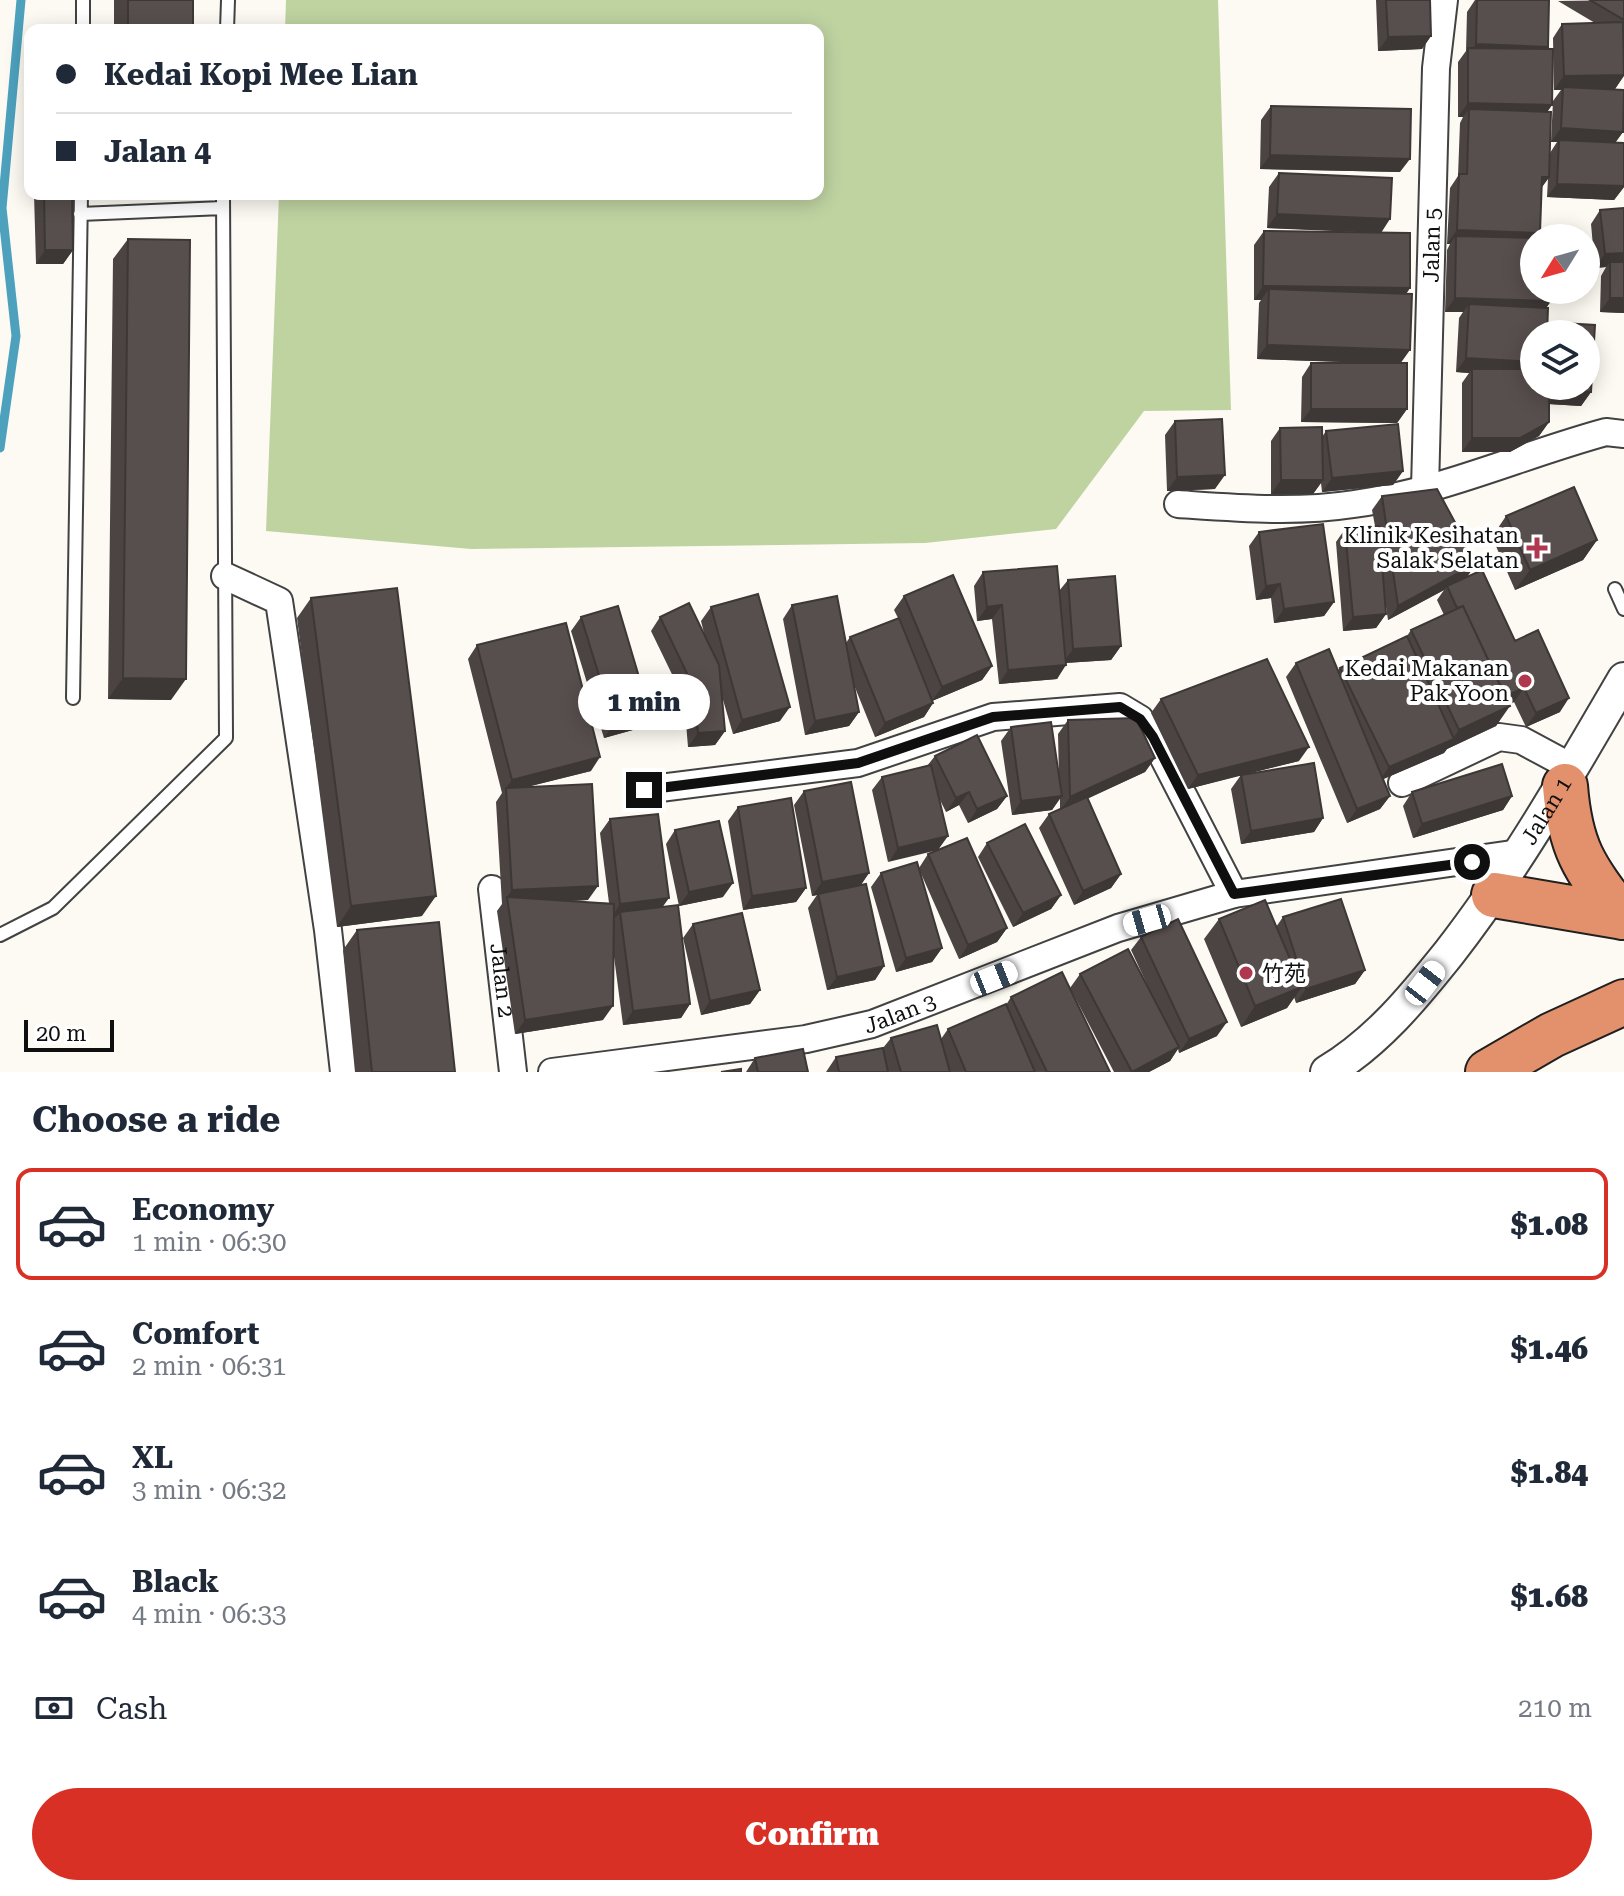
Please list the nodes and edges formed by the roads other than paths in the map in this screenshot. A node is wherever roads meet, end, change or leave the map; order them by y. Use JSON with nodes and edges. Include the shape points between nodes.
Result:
{"nodes":[{"id":1,"x":83,"y":0,"type":"edge"},
{"id":2,"x":228,"y":0,"type":"edge"},
{"id":3,"x":1444,"y":0,"type":"edge"},
{"id":4,"x":83,"y":24,"type":"edge"},
{"id":5,"x":227,"y":24,"type":"edge"},
{"id":6,"x":81,"y":200,"type":"edge"},
{"id":7,"x":223,"y":200,"type":"edge"},
{"id":8,"x":223,"y":208,"type":"junction"},
{"id":9,"x":80,"y":214,"type":"junction"},
{"id":10,"x":1624,"y":434,"type":"edge"},
{"id":11,"x":1425,"y":489,"type":"junction"},
{"id":12,"x":1178,"y":504,"type":"dead end"},
{"id":13,"x":225,"y":576,"type":"junction"},
{"id":14,"x":1615,"y":589,"type":"dead end"},
{"id":15,"x":1624,"y":609,"type":"edge"},
{"id":16,"x":1624,"y":679,"type":"edge"},
{"id":17,"x":73,"y":698,"type":"dead end"},
{"id":18,"x":1569,"y":777,"type":"junction"},
{"id":19,"x":1402,"y":783,"type":"dead end"},
{"id":20,"x":644,"y":790,"type":"dead end"},
{"id":21,"x":1519,"y":853,"type":"junction"},
{"id":22,"x":492,"y":889,"type":"dead end"},
{"id":23,"x":1234,"y":894,"type":"junction"},
{"id":24,"x":1494,"y":895,"type":"junction"},
{"id":25,"x":1623,"y":917,"type":"edge"},
{"id":26,"x":0,"y":935,"type":"edge"},
{"id":27,"x":1624,"y":1002,"type":"edge"},
{"id":28,"x":344,"y":1072,"type":"edge"},
{"id":29,"x":513,"y":1072,"type":"edge"},
{"id":30,"x":552,"y":1072,"type":"edge"},
{"id":31,"x":1327,"y":1072,"type":"edge"},
{"id":32,"x":1488,"y":1072,"type":"edge"}],
"edges":[{"from":1,"to":4,"type":"lane"},
{"from":2,"to":5,"type":"lane"},
{"from":3,"to":11,"type":"street","name":"Jalan 5","via":[[1436,68]]},
{"from":6,"to":9,"type":"lane"},
{"from":7,"to":8,"type":"lane"},
{"from":8,"to":9,"type":"lane"},
{"from":8,"to":13,"type":"lane"},
{"from":9,"to":17,"type":"lane"},
{"from":10,"to":11,"type":"street","via":[[1584,438]]},
{"from":11,"to":12,"type":"street","via":[[1354,504],[1268,510]]},
{"from":13,"to":26,"type":"lane","via":[[226,738],[53,908]]},
{"from":13,"to":28,"type":"street","via":[[279,601]]},
{"from":14,"to":15,"type":"lane"},
{"from":16,"to":18,"type":"street","name":"Jalan 1"},
{"from":18,"to":19,"type":"street","via":[[1521,740],[1499,737]]},
{"from":18,"to":21,"type":"street","name":"Jalan 1"},
{"from":18,"to":25,"type":"highway","via":[[1568,827],[1578,857]]},
{"from":20,"to":23,"type":"street","via":[[858,763],[993,717],[1120,707],[1140,719],[1153,737]]},
{"from":21,"to":23,"type":"street","name":"Jalan 3"},
{"from":21,"to":24,"type":"street","name":"Jalan 1"},
{"from":22,"to":29,"type":"street","name":"Jalan 2"},
{"from":23,"to":30,"type":"street","name":"Jalan 3","via":[[1118,928],[872,1024],[806,1039]]},
{"from":24,"to":25,"type":"highway"},
{"from":24,"to":31,"type":"street","name":"Jalan 1","via":[[1377,1036]]},
{"from":27,"to":32,"type":"highway"}]}
